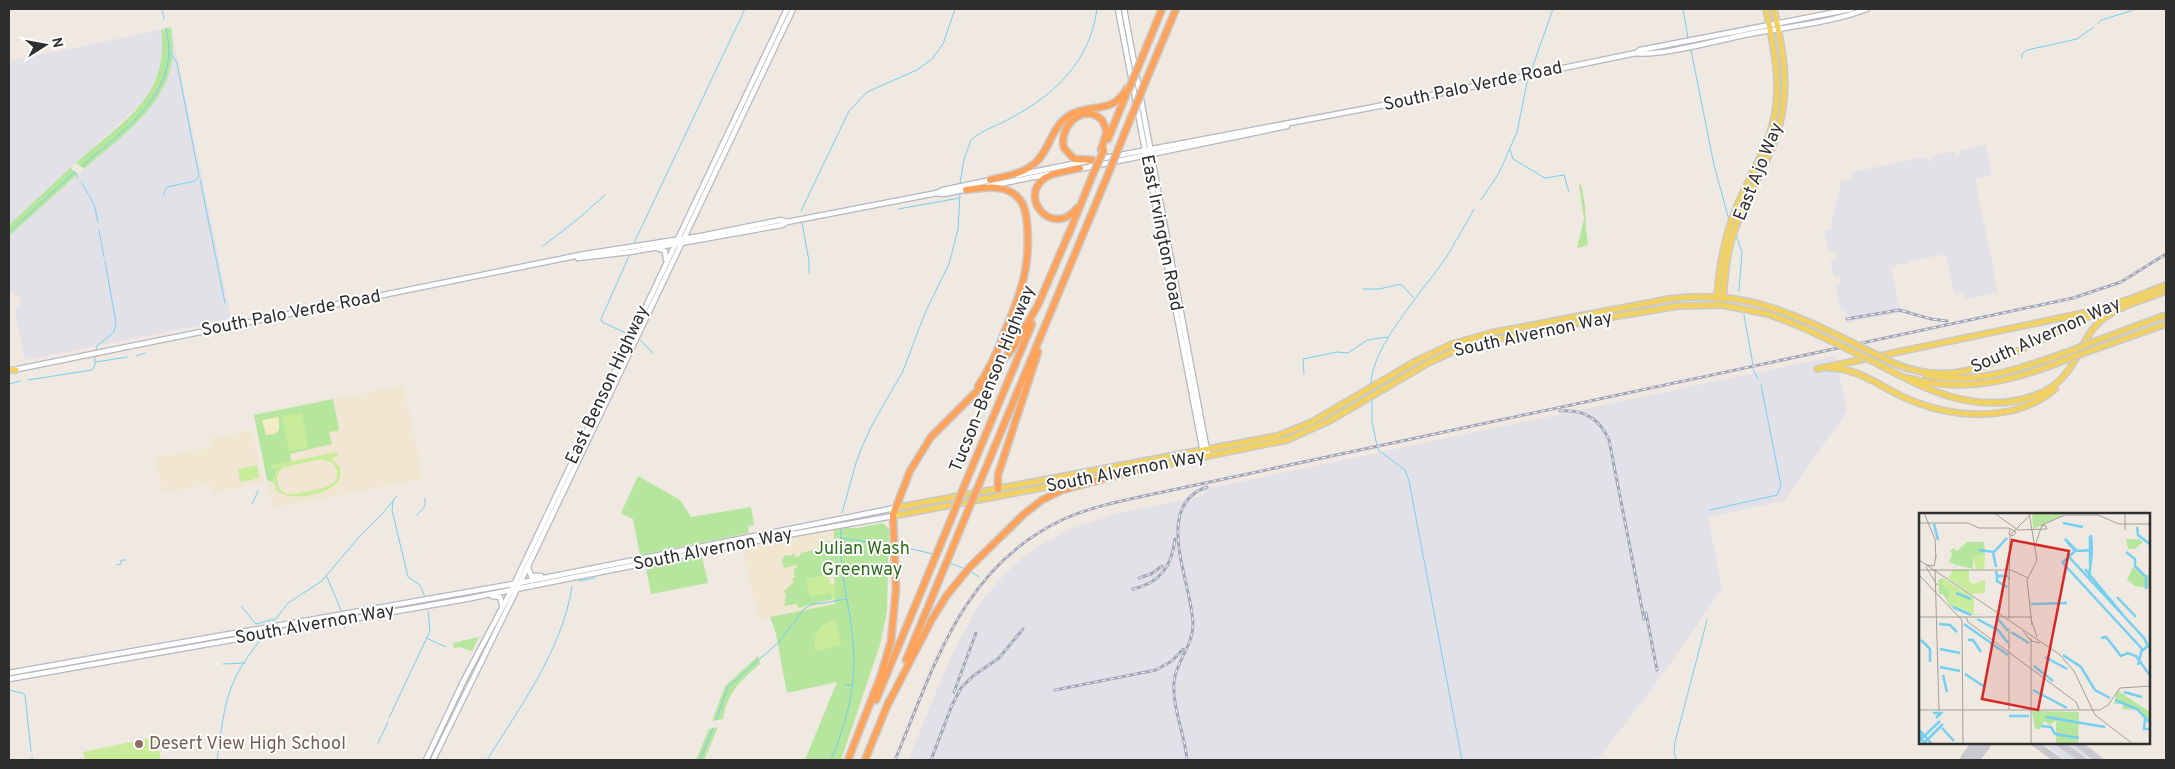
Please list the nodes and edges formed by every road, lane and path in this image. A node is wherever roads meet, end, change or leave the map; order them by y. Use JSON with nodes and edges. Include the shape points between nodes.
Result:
{"nodes":[{"id":1,"x":787,"y":9,"type":"edge"},
{"id":2,"x":793,"y":9,"type":"edge"},
{"id":3,"x":1118,"y":9,"type":"edge"},
{"id":4,"x":1124,"y":9,"type":"edge"},
{"id":5,"x":1162,"y":9,"type":"edge"},
{"id":6,"x":1176,"y":9,"type":"edge"},
{"id":7,"x":1766,"y":9,"type":"edge"},
{"id":8,"x":1774,"y":9,"type":"edge"},
{"id":9,"x":1852,"y":9,"type":"edge"},
{"id":10,"x":1867,"y":9,"type":"edge"},
{"id":11,"x":1778,"y":26,"type":"junction"},
{"id":12,"x":1769,"y":27,"type":"junction"},
{"id":13,"x":1127,"y":90,"type":"junction"},
{"id":14,"x":1310,"y":119,"type":"junction"},
{"id":15,"x":1260,"y":128,"type":"junction"},
{"id":16,"x":1235,"y":137,"type":"junction"},
{"id":17,"x":1148,"y":149,"type":"junction"},
{"id":18,"x":1102,"y":150,"type":"junction"},
{"id":19,"x":721,"y":152,"type":"junction"},
{"id":20,"x":1149,"y":155,"type":"junction"},
{"id":21,"x":1093,"y":160,"type":"junction"},
{"id":22,"x":1080,"y":168,"type":"junction"},
{"id":23,"x":990,"y":180,"type":"junction"},
{"id":24,"x":1090,"y":183,"type":"junction"},
{"id":25,"x":965,"y":188,"type":"junction"},
{"id":26,"x":692,"y":220,"type":"junction"},
{"id":27,"x":787,"y":222,"type":"junction"},
{"id":28,"x":1069,"y":233,"type":"junction"},
{"id":29,"x":704,"y":235,"type":"junction"},
{"id":30,"x":683,"y":238,"type":"junction"},
{"id":31,"x":677,"y":239,"type":"junction"},
{"id":32,"x":681,"y":244,"type":"junction"},
{"id":33,"x":674,"y":245,"type":"junction"},
{"id":34,"x":656,"y":248,"type":"junction"},
{"id":35,"x":573,"y":258,"type":"junction"},
{"id":36,"x":664,"y":267,"type":"junction"},
{"id":37,"x":2166,"y":285,"type":"edge"},
{"id":38,"x":2166,"y":291,"type":"edge"},
{"id":39,"x":1720,"y":297,"type":"junction"},
{"id":40,"x":2127,"y":300,"type":"junction"},
{"id":41,"x":1719,"y":304,"type":"junction"},
{"id":42,"x":2166,"y":315,"type":"edge"},
{"id":43,"x":1048,"y":317,"type":"junction"},
{"id":44,"x":2166,"y":324,"type":"edge"},
{"id":45,"x":2071,"y":368,"type":"junction"},
{"id":46,"x":16,"y":370,"type":"joint"},
{"id":47,"x":1909,"y":370,"type":"junction"},
{"id":48,"x":9,"y":371,"type":"edge"},
{"id":49,"x":1894,"y":372,"type":"junction"},
{"id":50,"x":964,"y":405,"type":"junction"},
{"id":51,"x":1205,"y":454,"type":"junction"},
{"id":52,"x":1141,"y":469,"type":"junction"},
{"id":53,"x":998,"y":489,"type":"junction"},
{"id":54,"x":895,"y":508,"type":"junction"},
{"id":55,"x":893,"y":516,"type":"junction"},
{"id":56,"x":547,"y":520,"type":"junction"},
{"id":57,"x":528,"y":566,"type":"junction"},
{"id":58,"x":577,"y":572,"type":"junction"},
{"id":59,"x":520,"y":583,"type":"junction"},
{"id":60,"x":514,"y":584,"type":"junction"},
{"id":61,"x":518,"y":588,"type":"junction"},
{"id":62,"x":511,"y":590,"type":"junction"},
{"id":63,"x":463,"y":599,"type":"junction"},
{"id":64,"x":502,"y":608,"type":"junction"},
{"id":65,"x":9,"y":673,"type":"edge"},
{"id":66,"x":9,"y":679,"type":"edge"},
{"id":67,"x":888,"y":704,"type":"junction"},
{"id":68,"x":426,"y":760,"type":"edge"},
{"id":69,"x":433,"y":760,"type":"edge"},
{"id":70,"x":850,"y":760,"type":"edge"},
{"id":71,"x":865,"y":760,"type":"edge"}],
"edges":[{"from":1,"to":19,"type":"main road","name":"East Benson Highway"},
{"from":2,"to":19,"type":"main road","name":"East Benson Highway"},
{"from":3,"to":17,"type":"main road","name":"East Irvington Road"},
{"from":4,"to":17,"type":"main road","name":"East Irvington Road"},
{"from":5,"to":13,"type":"highway","name":"Tucson–Benson Highway","bridge":true},
{"from":6,"to":43,"type":"highway","name":"Tucson–Benson Highway","bridge":true},
{"from":7,"to":12,"type":"main road","name":"East Ajo Way"},
{"from":8,"to":11,"type":"main road","name":"East Ajo Way"},
{"from":9,"to":11,"type":"main road","name":"South Palo Verde Road"},
{"from":10,"to":11,"type":"main road","name":"South Palo Verde Road"},
{"from":11,"to":12,"type":"main road","name":"South Palo Verde Road"},
{"from":11,"to":39,"type":"main road","name":"East Ajo Way","via":[[1785,75],[1782,116],[1766,163],[1736,226]]},
{"from":12,"to":14,"type":"main road","name":"South Palo Verde Road","via":[[1640,50]]},
{"from":12,"to":39,"type":"main road","name":"East Ajo Way","via":[[1777,80],[1774,117],[1767,141],[1728,228],[1719,263]]},
{"from":13,"to":18,"type":"highway","name":"Tucson–Benson Highway"},
{"from":13,"to":23,"type":"highway","via":[[1113,104],[1065,118],[1032,166]]},
{"from":14,"to":15,"type":"main road","name":"South Palo Verde Road"},
{"from":14,"to":16,"type":"main road","name":"South Palo Verde Road"},
{"from":15,"to":16,"type":"main road"},
{"from":15,"to":17,"type":"main road","name":"South Palo Verde Road"},
{"from":16,"to":20,"type":"main road","name":"South Palo Verde Road"},
{"from":17,"to":20,"type":"main road","name":"East Irvington Road"},
{"from":17,"to":21,"type":"main road","name":"South Palo Verde Road"},
{"from":18,"to":21,"type":"highway","via":[[1107,134],[1103,121],[1089,113],[1073,119],[1064,135],[1064,148],[1076,159]]},
{"from":18,"to":24,"type":"highway","name":"Tucson–Benson Highway","bridge":true},
{"from":19,"to":26,"type":"main road","name":"East Benson Highway"},
{"from":19,"to":31,"type":"main road","name":"East Benson Highway"},
{"from":20,"to":22,"type":"main road","name":"South Palo Verde Road"},
{"from":20,"to":51,"type":"main road","name":"East Irvington Road"},
{"from":21,"to":23,"type":"main road","name":"South Palo Verde Road"},
{"from":22,"to":24,"type":"highway","via":[[1050,176],[1041,182],[1035,196],[1039,210],[1054,219],[1068,217],[1077,208]]},
{"from":22,"to":25,"type":"main road","name":"South Palo Verde Road"},
{"from":23,"to":25,"type":"main road","name":"South Palo Verde Road"},
{"from":24,"to":28,"type":"highway","name":"Tucson–Benson Highway"},
{"from":25,"to":27,"type":"main road","name":"South Palo Verde Road"},
{"from":25,"to":50,"type":"highway","via":[[997,188],[1016,195],[1026,212],[1029,249],[1023,285],[997,352]]},
{"from":26,"to":29,"type":"main road","via":[[692,232]]},
{"from":26,"to":30,"type":"main road","name":"East Benson Highway"},
{"from":27,"to":29,"type":"main road","name":"South Palo Verde Road","via":[[781,220]]},
{"from":27,"to":32,"type":"main road","name":"South Palo Verde Road"},
{"from":28,"to":50,"type":"highway","via":[[1024,330],[996,371]]},
{"from":28,"to":70,"type":"highway","name":"Tucson–Benson Highway","bridge":true},
{"from":29,"to":30,"type":"main road","name":"South Palo Verde Road"},
{"from":30,"to":31,"type":"main road","name":"South Palo Verde Road"},
{"from":30,"to":32,"type":"main road","name":"East Benson Highway"},
{"from":31,"to":33,"type":"main road","name":"East Benson Highway"},
{"from":31,"to":35,"type":"main road","name":"South Palo Verde Road"},
{"from":32,"to":33,"type":"main road","name":"South Palo Verde Road"},
{"from":32,"to":56,"type":"main road","name":"East Benson Highway"},
{"from":33,"to":34,"type":"main road","name":"South Palo Verde Road"},
{"from":33,"to":36,"type":"main road","name":"East Benson Highway"},
{"from":34,"to":35,"type":"main road","name":"South Palo Verde Road"},
{"from":34,"to":36,"type":"main road","via":[[666,253]]},
{"from":35,"to":46,"type":"main road","name":"South Palo Verde Road"},
{"from":36,"to":56,"type":"main road","name":"East Benson Highway"},
{"from":37,"to":40,"type":"main road","name":"South Alvernon Way"},
{"from":38,"to":45,"type":"main road","name":"South Alvernon Way","via":[[2116,310],[2103,319],[2087,337]]},
{"from":39,"to":41,"type":"main road","name":"East Ajo Way"},
{"from":39,"to":47,"type":"main road","name":"South Alvernon Way","bridge":true,"via":[[1754,301],[1781,309]]},
{"from":39,"to":51,"type":"main road","name":"South Alvernon Way","via":[[1670,298],[1478,336],[1434,352],[1297,429]]},
{"from":40,"to":45,"type":"main road","via":[[2084,313],[1817,369],[1838,368],[1852,372],[1932,408],[1979,414],[2011,410],[2038,400],[2058,386]]},
{"from":40,"to":47,"type":"main road","name":"South Alvernon Way","via":[[1981,368],[1952,373]]},
{"from":41,"to":49,"type":"main road","name":"South Alvernon Way","bridge":true,"via":[[1768,314],[1797,325]]},
{"from":41,"to":51,"type":"main road","name":"South Alvernon Way","via":[[1667,307],[1474,344],[1436,358],[1330,420],[1294,437]]},
{"from":42,"to":47,"type":"main road","bridge":true,"via":[[2014,371],[1981,378],[1944,378]]},
{"from":43,"to":53,"type":"highway","via":[[998,475]]},
{"from":43,"to":67,"type":"highway","name":"Tucson–Benson Highway","bridge":true},
{"from":44,"to":49,"type":"main road","bridge":true,"via":[[2026,375],[1980,385],[1933,384]]},
{"from":45,"to":49,"type":"main road","name":"South Alvernon Way","via":[[2040,394],[1992,404],[1952,398]]},
{"from":46,"to":48,"type":"main road"},
{"from":50,"to":54,"type":"highway","via":[[934,433],[922,450]]},
{"from":51,"to":52,"type":"main road","name":"South Alvernon Way"},
{"from":51,"to":53,"type":"main road","name":"South Alvernon Way"},
{"from":52,"to":55,"type":"main road","name":"South Alvernon Way"},
{"from":52,"to":67,"type":"highway","via":[[1062,490],[1024,514],[947,595]]},
{"from":53,"to":54,"type":"main road","name":"South Alvernon Way"},
{"from":54,"to":55,"type":"highway"},
{"from":54,"to":58,"type":"main road","name":"South Alvernon Way"},
{"from":55,"to":61,"type":"main road","name":"South Alvernon Way"},
{"from":55,"to":70,"type":"highway","via":[[896,588],[893,630],[885,664]]},
{"from":56,"to":57,"type":"main road","name":"East Benson Highway"},
{"from":56,"to":60,"type":"main road","name":"East Benson Highway"},
{"from":57,"to":58,"type":"main road","via":[[529,574],[534,577]]},
{"from":57,"to":59,"type":"main road","name":"East Benson Highway"},
{"from":58,"to":59,"type":"main road","name":"South Alvernon Way"},
{"from":59,"to":60,"type":"main road","name":"South Alvernon Way"},
{"from":59,"to":61,"type":"main road","name":"East Benson Highway"},
{"from":60,"to":62,"type":"main road","name":"East Benson Highway"},
{"from":60,"to":65,"type":"main road","name":"South Alvernon Way"},
{"from":61,"to":62,"type":"main road","name":"South Alvernon Way"},
{"from":61,"to":69,"type":"main road","name":"East Benson Highway"},
{"from":62,"to":63,"type":"main road","name":"South Alvernon Way"},
{"from":62,"to":64,"type":"main road","name":"East Benson Highway"},
{"from":63,"to":64,"type":"main road","via":[[498,596]]},
{"from":63,"to":66,"type":"main road","name":"South Alvernon Way"},
{"from":64,"to":68,"type":"main road","name":"East Benson Highway"},
{"from":67,"to":71,"type":"highway","name":"Tucson–Benson Highway"}]}
